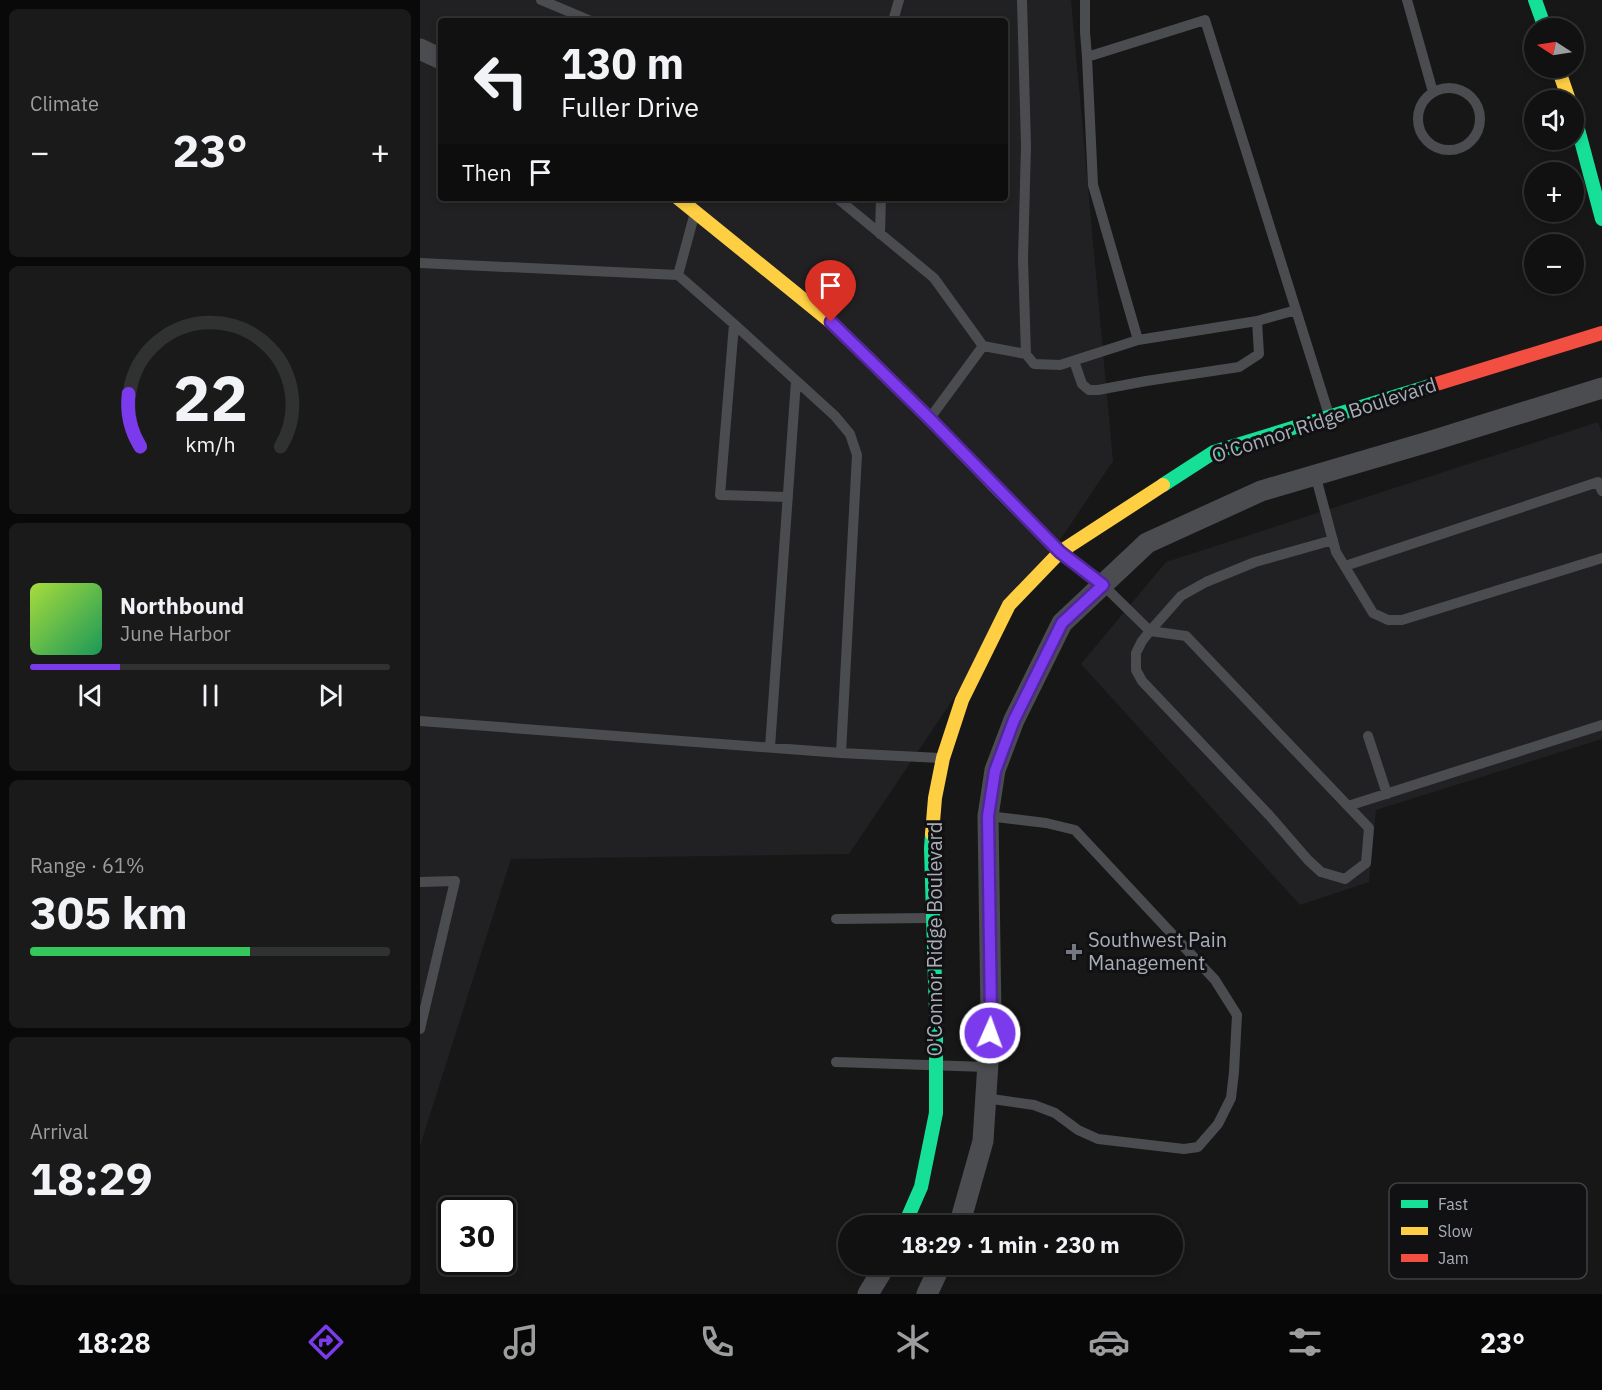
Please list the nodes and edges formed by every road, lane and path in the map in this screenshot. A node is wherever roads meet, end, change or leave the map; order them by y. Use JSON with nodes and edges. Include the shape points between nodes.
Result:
{"nodes":[{"id":1,"x":541,"y":0,"type":"edge"},
{"id":2,"x":898,"y":0,"type":"edge"},
{"id":3,"x":1022,"y":0,"type":"edge"},
{"id":4,"x":1085,"y":0,"type":"edge"},
{"id":5,"x":1407,"y":0,"type":"edge"},
{"id":6,"x":1535,"y":0,"type":"edge"},
{"id":7,"x":584,"y":18,"type":"edge"},
{"id":8,"x":894,"y":18,"type":"edge"},
{"id":9,"x":1541,"y":18,"type":"edge"},
{"id":10,"x":420,"y":49,"type":"edge"},
{"id":11,"x":1087,"y":57,"type":"junction"},
{"id":12,"x":438,"y":58,"type":"edge"},
{"id":13,"x":1433,"y":92,"type":"junction"},
{"id":14,"x":1584,"y":150,"type":"edge"},
{"id":15,"x":682,"y":201,"type":"edge"},
{"id":16,"x":841,"y":201,"type":"edge"},
{"id":17,"x":881,"y":201,"type":"edge"},
{"id":18,"x":695,"y":211,"type":"junction"},
{"id":19,"x":1602,"y":219,"type":"edge"},
{"id":20,"x":880,"y":234,"type":"junction"},
{"id":21,"x":420,"y":263,"type":"edge"},
{"id":22,"x":678,"y":275,"type":"junction"},
{"id":23,"x":1296,"y":310,"type":"junction"},
{"id":24,"x":1257,"y":321,"type":"junction"},
{"id":25,"x":734,"y":324,"type":"junction"},
{"id":26,"x":1602,"y":333,"type":"edge"},
{"id":27,"x":1138,"y":340,"type":"junction"},
{"id":28,"x":984,"y":346,"type":"junction"},
{"id":29,"x":1026,"y":354,"type":"junction"},
{"id":30,"x":1074,"y":361,"type":"junction"},
{"id":31,"x":796,"y":381,"type":"junction"},
{"id":32,"x":1602,"y":388,"type":"edge"},
{"id":33,"x":1329,"y":417,"type":"junction"},
{"id":34,"x":930,"y":419,"type":"junction"},
{"id":35,"x":1315,"y":474,"type":"junction"},
{"id":36,"x":1602,"y":491,"type":"edge"},
{"id":37,"x":788,"y":497,"type":"junction"},
{"id":38,"x":1333,"y":540,"type":"junction"},
{"id":39,"x":1060,"y":552,"type":"junction"},
{"id":40,"x":1602,"y":558,"type":"edge"},
{"id":41,"x":1345,"y":566,"type":"junction"},
{"id":42,"x":1103,"y":585,"type":"junction"},
{"id":43,"x":1150,"y":631,"type":"junction"},
{"id":44,"x":420,"y":721,"type":"edge"},
{"id":45,"x":1602,"y":725,"type":"edge"},
{"id":46,"x":1368,"y":736,"type":"dead end"},
{"id":47,"x":770,"y":747,"type":"junction"},
{"id":48,"x":841,"y":753,"type":"junction"},
{"id":49,"x":944,"y":758,"type":"junction"},
{"id":50,"x":1387,"y":794,"type":"junction"},
{"id":51,"x":1348,"y":806,"type":"junction"},
{"id":52,"x":988,"y":816,"type":"junction"},
{"id":53,"x":420,"y":882,"type":"edge"},
{"id":54,"x":933,"y":918,"type":"junction"},
{"id":55,"x":836,"y":919,"type":"dead end"},
{"id":56,"x":420,"y":1029,"type":"edge"},
{"id":57,"x":836,"y":1062,"type":"dead end"},
{"id":58,"x":936,"y":1064,"type":"junction"},
{"id":59,"x":987,"y":1067,"type":"junction"},
{"id":60,"x":985,"y":1098,"type":"junction"},
{"id":61,"x":909,"y":1215,"type":"edge"},
{"id":62,"x":962,"y":1215,"type":"edge"},
{"id":63,"x":879,"y":1275,"type":"edge"},
{"id":64,"x":936,"y":1275,"type":"edge"},
{"id":65,"x":868,"y":1294,"type":"edge"},
{"id":66,"x":927,"y":1294,"type":"edge"}],
"edges":[{"from":1,"to":7,"type":"lane"},
{"from":2,"to":8,"type":"lane"},
{"from":3,"to":29,"type":"lane"},
{"from":4,"to":11,"type":"lane"},
{"from":5,"to":13,"type":"lane"},
{"from":6,"to":9,"type":"street"},
{"from":10,"to":12,"type":"street"},
{"from":11,"to":23,"type":"lane","via":[[1205,20]]},
{"from":11,"to":27,"type":"lane","via":[[1092,184]]},
{"from":13,"to":13,"type":"lane","via":[[1425,99],[1418,118],[1424,138],[1440,150],[1451,151],[1469,144],[1476,136],[1481,116],[1472,97],[1454,88]]},
{"from":14,"to":19,"type":"street"},
{"from":15,"to":18,"type":"street"},
{"from":16,"to":20,"type":"lane"},
{"from":17,"to":20,"type":"lane"},
{"from":18,"to":22,"type":"lane"},
{"from":18,"to":34,"type":"street","via":[[831,322]]},
{"from":20,"to":28,"type":"lane","via":[[934,278]]},
{"from":21,"to":22,"type":"lane"},
{"from":22,"to":25,"type":"lane"},
{"from":23,"to":24,"type":"lane"},
{"from":23,"to":33,"type":"lane"},
{"from":24,"to":27,"type":"lane"},
{"from":24,"to":30,"type":"lane","via":[[1259,354],[1239,367],[1089,390],[1082,384]]},
{"from":25,"to":31,"type":"lane"},
{"from":25,"to":37,"type":"lane","via":[[720,495]]},
{"from":26,"to":33,"type":"street","name":"O'Connor Ridge Boulevard"},
{"from":27,"to":30,"type":"lane"},
{"from":28,"to":29,"type":"lane"},
{"from":28,"to":34,"type":"lane"},
{"from":29,"to":30,"type":"lane","via":[[1034,364]]},
{"from":31,"to":37,"type":"lane"},
{"from":31,"to":48,"type":"lane","via":[[850,434],[857,455]]},
{"from":32,"to":35,"type":"street"},
{"from":33,"to":39,"type":"street","name":"O'Connor Ridge Boulevard","via":[[1214,452]]},
{"from":34,"to":39,"type":"street"},
{"from":35,"to":38,"type":"lane"},
{"from":35,"to":42,"type":"street","via":[[1261,490],[1147,543]]},
{"from":36,"to":41,"type":"lane","via":[[1598,482]]},
{"from":37,"to":47,"type":"lane"},
{"from":38,"to":41,"type":"lane"},
{"from":38,"to":43,"type":"lane","via":[[1255,562],[1206,582],[1181,596]]},
{"from":39,"to":42,"type":"street"},
{"from":39,"to":49,"type":"street","name":"O'Connor Ridge Boulevard","via":[[1009,605],[962,700]]},
{"from":40,"to":41,"type":"lane","via":[[1402,620],[1388,620],[1373,613]]},
{"from":42,"to":43,"type":"lane"},
{"from":42,"to":52,"type":"street","via":[[1062,623],[1010,730],[995,771]]},
{"from":43,"to":51,"type":"lane","via":[[1186,636]]},
{"from":43,"to":51,"type":"lane","via":[[1136,653],[1136,670],[1142,681],[1308,860],[1321,872],[1345,879],[1366,863],[1369,828]]},
{"from":44,"to":47,"type":"lane"},
{"from":45,"to":50,"type":"lane"},
{"from":46,"to":50,"type":"lane"},
{"from":47,"to":48,"type":"lane"},
{"from":48,"to":49,"type":"lane"},
{"from":49,"to":54,"type":"street","name":"O'Connor Ridge Boulevard","via":[[935,798],[931,848]]},
{"from":50,"to":51,"type":"lane"},
{"from":52,"to":59,"type":"street","via":[[991,1016]]},
{"from":52,"to":60,"type":"lane","via":[[1075,830],[1215,980],[1237,1015],[1231,1098],[1218,1124],[1198,1147],[1184,1149],[1098,1139],[1034,1105]]},
{"from":53,"to":56,"type":"lane","via":[[455,881]]},
{"from":54,"to":55,"type":"lane"},
{"from":54,"to":58,"type":"street","name":"O'Connor Ridge Boulevard"},
{"from":57,"to":58,"type":"lane"},
{"from":58,"to":59,"type":"lane"},
{"from":58,"to":61,"type":"street","name":"O'Connor Ridge Boulevard","via":[[936,1113],[921,1187]]},
{"from":59,"to":60,"type":"street"},
{"from":60,"to":62,"type":"street","via":[[983,1140]]},
{"from":63,"to":65,"type":"street"},
{"from":64,"to":66,"type":"street"}]}
